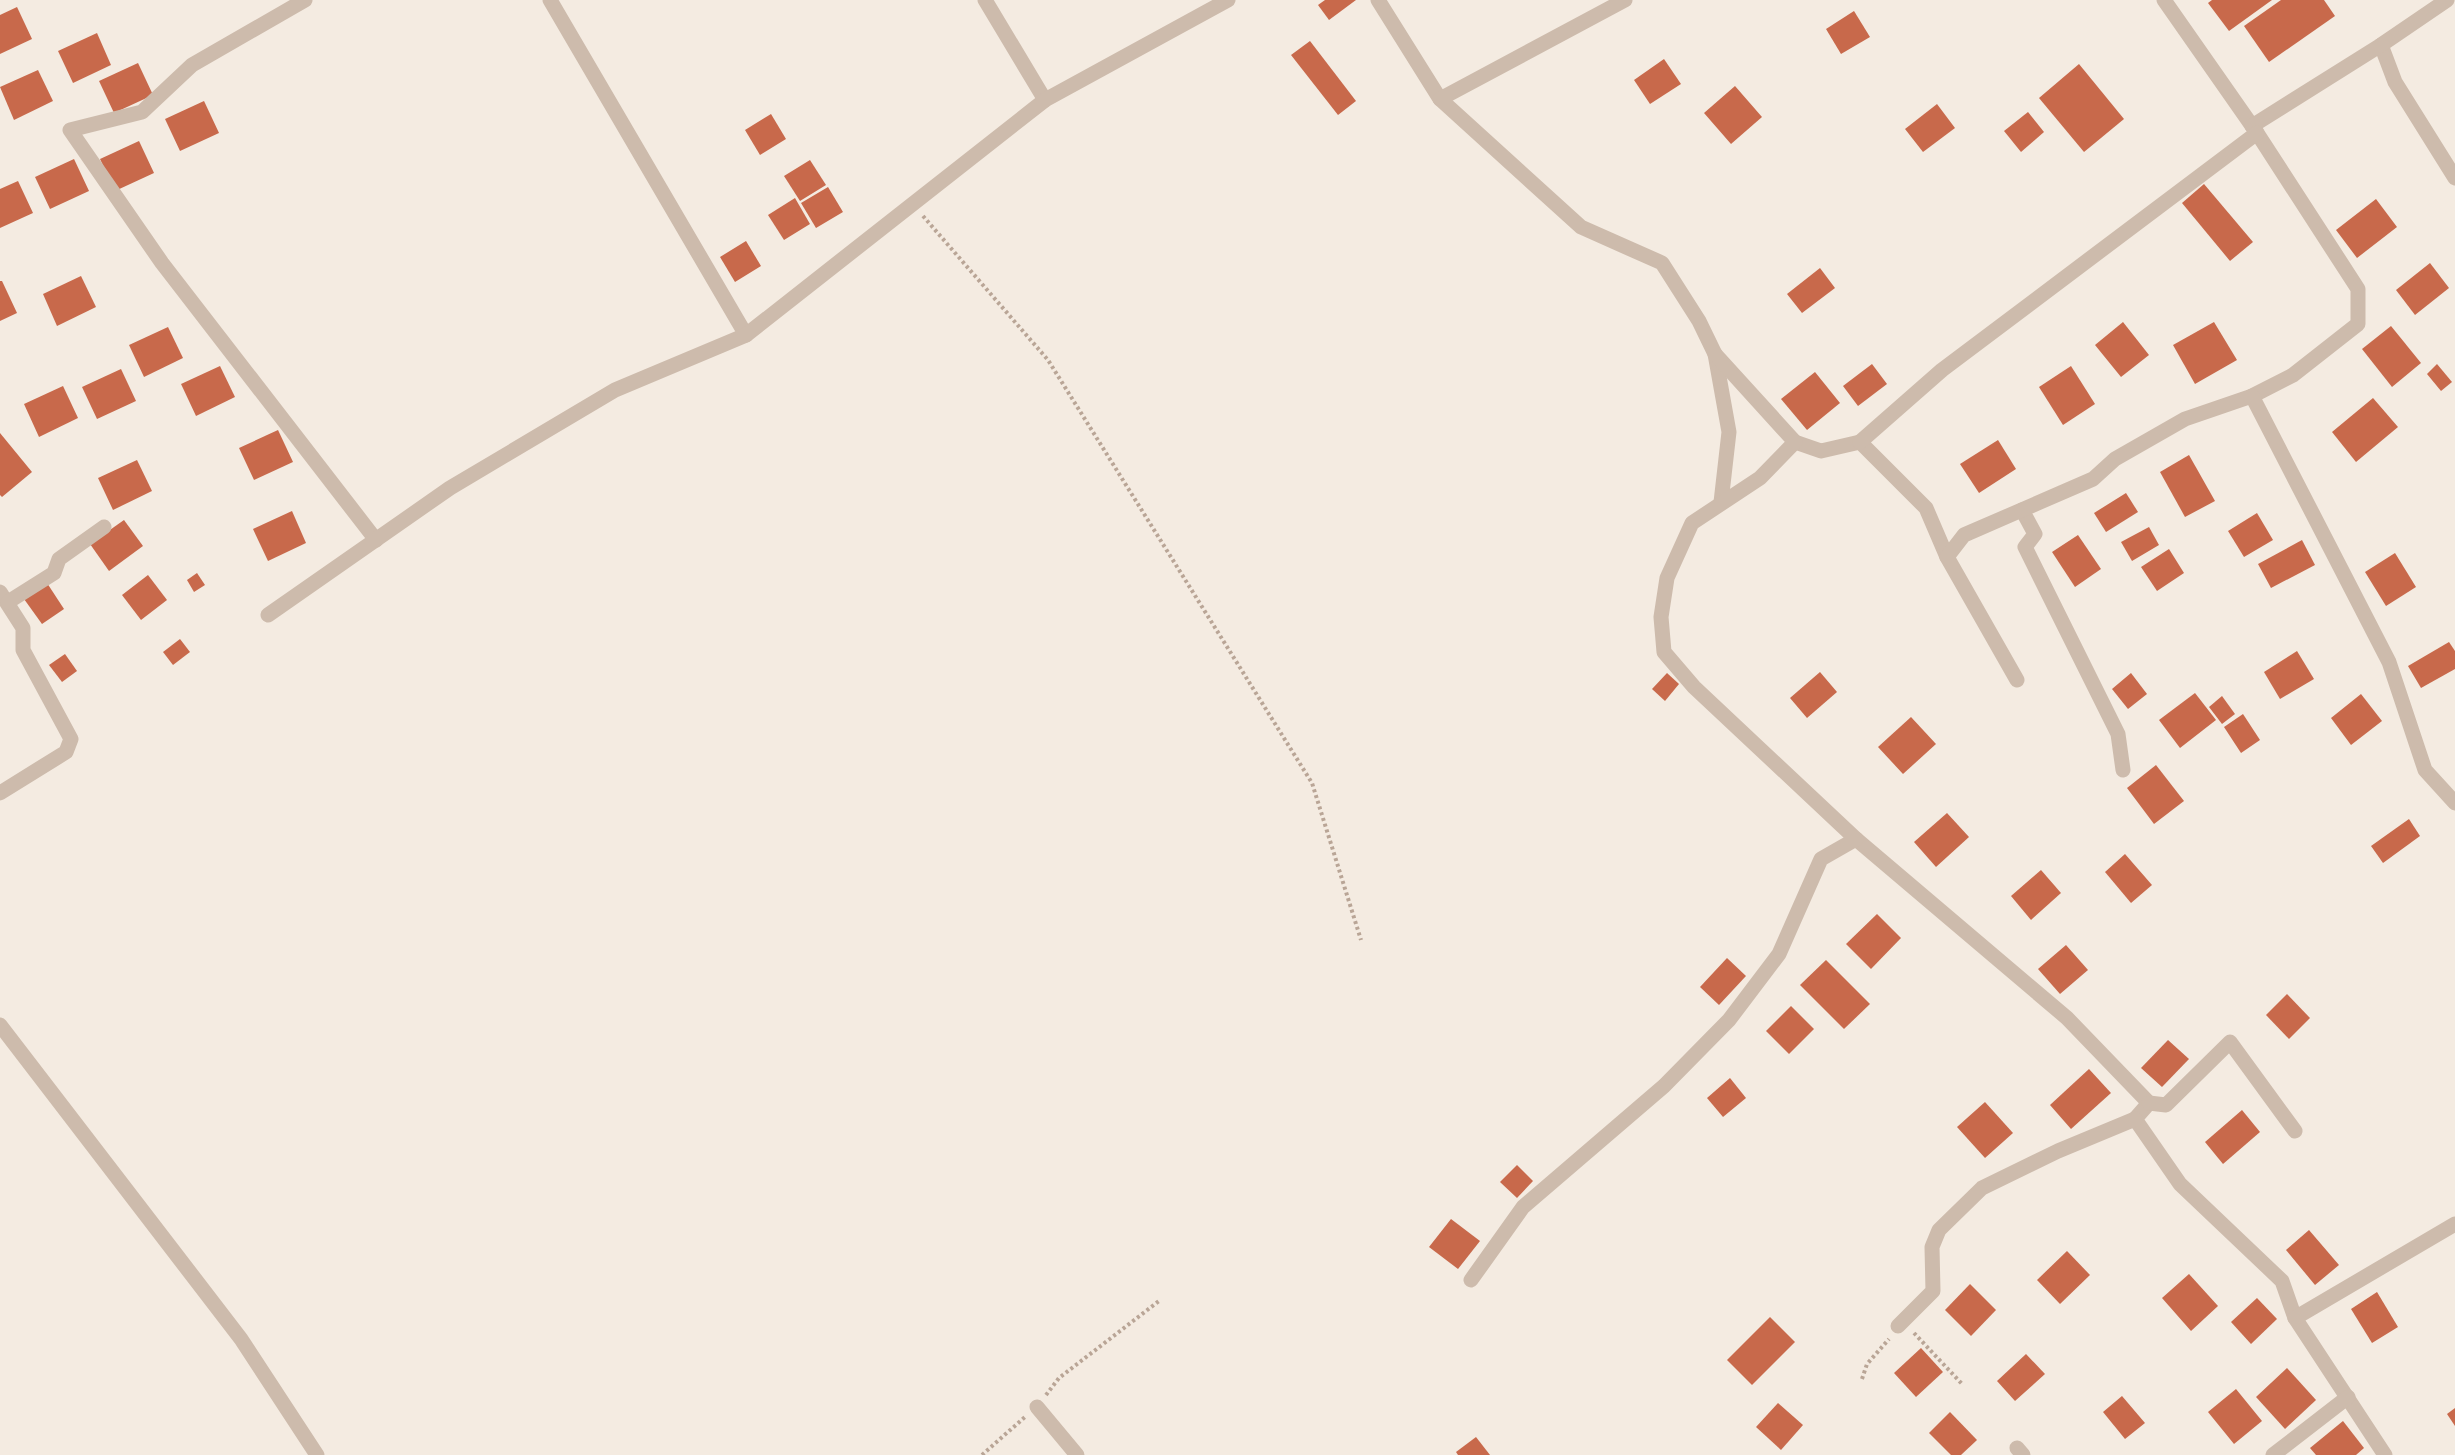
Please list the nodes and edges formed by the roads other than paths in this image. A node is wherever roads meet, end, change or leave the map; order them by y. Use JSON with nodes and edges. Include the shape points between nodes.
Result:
{"nodes":[{"id":1,"x":305,"y":0,"type":"edge"},
{"id":2,"x":550,"y":0,"type":"edge"},
{"id":3,"x":985,"y":0,"type":"edge"},
{"id":4,"x":1228,"y":0,"type":"edge"},
{"id":5,"x":1378,"y":0,"type":"edge"},
{"id":6,"x":1625,"y":0,"type":"edge"},
{"id":7,"x":2164,"y":0,"type":"edge"},
{"id":8,"x":2447,"y":0,"type":"edge"},
{"id":9,"x":2381,"y":45,"type":"junction"},
{"id":10,"x":1440,"y":99,"type":"junction"},
{"id":11,"x":1045,"y":100,"type":"junction"},
{"id":12,"x":2254,"y":129,"type":"junction"},
{"id":13,"x":2455,"y":178,"type":"edge"},
{"id":14,"x":746,"y":335,"type":"junction"},
{"id":15,"x":1715,"y":354,"type":"junction"},
{"id":16,"x":2252,"y":396,"type":"junction"},
{"id":17,"x":1795,"y":442,"type":"junction"},
{"id":18,"x":1860,"y":442,"type":"junction"},
{"id":19,"x":1721,"y":502,"type":"junction"},
{"id":20,"x":2022,"y":510,"type":"junction"},
{"id":21,"x":104,"y":526,"type":"dead end"},
{"id":22,"x":376,"y":540,"type":"junction"},
{"id":23,"x":1947,"y":557,"type":"junction"},
{"id":24,"x":4,"y":597,"type":"edge"},
{"id":25,"x":268,"y":615,"type":"dead end"},
{"id":26,"x":2017,"y":680,"type":"dead end"},
{"id":27,"x":2123,"y":770,"type":"dead end"},
{"id":28,"x":0,"y":793,"type":"edge"},
{"id":29,"x":2455,"y":803,"type":"edge"},
{"id":30,"x":1856,"y":839,"type":"junction"},
{"id":31,"x":0,"y":1025,"type":"edge"},
{"id":32,"x":2149,"y":1103,"type":"junction"},
{"id":33,"x":2135,"y":1119,"type":"junction"},
{"id":34,"x":2295,"y":1131,"type":"dead end"},
{"id":35,"x":2455,"y":1224,"type":"edge"},
{"id":36,"x":1471,"y":1280,"type":"dead end"},
{"id":37,"x":2295,"y":1318,"type":"junction"},
{"id":38,"x":1901,"y":1324,"type":"road end"},
{"id":39,"x":2348,"y":1397,"type":"junction"},
{"id":40,"x":1037,"y":1407,"type":"road end"},
{"id":41,"x":317,"y":1455,"type":"edge"},
{"id":42,"x":1077,"y":1455,"type":"edge"},
{"id":43,"x":2273,"y":1455,"type":"edge"},
{"id":44,"x":2385,"y":1455,"type":"edge"}],
"edges":[{"from":1,"to":22,"type":"street","via":[[192,65],[142,112],[70,130],[162,263]]},
{"from":2,"to":14,"type":"street"},
{"from":3,"to":11,"type":"street"},
{"from":4,"to":11,"type":"street"},
{"from":5,"to":10,"type":"street"},
{"from":6,"to":10,"type":"street"},
{"from":7,"to":12,"type":"street"},
{"from":8,"to":9,"type":"street"},
{"from":9,"to":12,"type":"street"},
{"from":9,"to":13,"type":"street","via":[[2395,82]]},
{"from":10,"to":15,"type":"street","via":[[1581,227],[1662,263]]},
{"from":11,"to":14,"type":"street"},
{"from":12,"to":16,"type":"street","via":[[2358,289],[2358,324],[2294,375]]},
{"from":12,"to":18,"type":"street","via":[[1942,370]]},
{"from":14,"to":22,"type":"street","via":[[615,390],[450,488]]},
{"from":15,"to":17,"type":"street"},
{"from":15,"to":19,"type":"street","via":[[1729,432]]},
{"from":16,"to":20,"type":"street","via":[[2185,419],[2115,459],[2093,479]]},
{"from":16,"to":29,"type":"street","via":[[2389,662],[2426,770]]},
{"from":17,"to":18,"type":"street","via":[[1821,451]]},
{"from":17,"to":19,"type":"street","via":[[1760,478]]},
{"from":18,"to":23,"type":"street","via":[[1926,508]]},
{"from":19,"to":30,"type":"street","via":[[1692,523],[1667,578],[1660,617],[1664,652],[1694,687]]},
{"from":20,"to":23,"type":"street","via":[[1964,535]]},
{"from":20,"to":27,"type":"street","via":[[2036,534],[2025,547],[2118,734]]},
{"from":21,"to":24,"type":"street","via":[[59,559],[54,573]]},
{"from":22,"to":25,"type":"street"},
{"from":23,"to":26,"type":"street"},
{"from":24,"to":28,"type":"street","via":[[23,628],[23,650],[71,739],[66,752]]},
{"from":30,"to":32,"type":"street","via":[[2067,1018]]},
{"from":30,"to":36,"type":"street","via":[[1821,859],[1779,954],[1728,1020],[1664,1086],[1523,1207]]},
{"from":31,"to":41,"type":"street","via":[[241,1339]]},
{"from":32,"to":33,"type":"street"},
{"from":32,"to":34,"type":"street","via":[[2166,1106],[2230,1042]]},
{"from":33,"to":37,"type":"street","via":[[2180,1184],[2282,1281]]},
{"from":33,"to":38,"type":"street","via":[[1982,1188],[1939,1230],[1932,1247],[1933,1291]]},
{"from":35,"to":37,"type":"street"},
{"from":37,"to":39,"type":"street"},
{"from":39,"to":43,"type":"street"},
{"from":39,"to":44,"type":"street"},
{"from":40,"to":42,"type":"street"}]}
